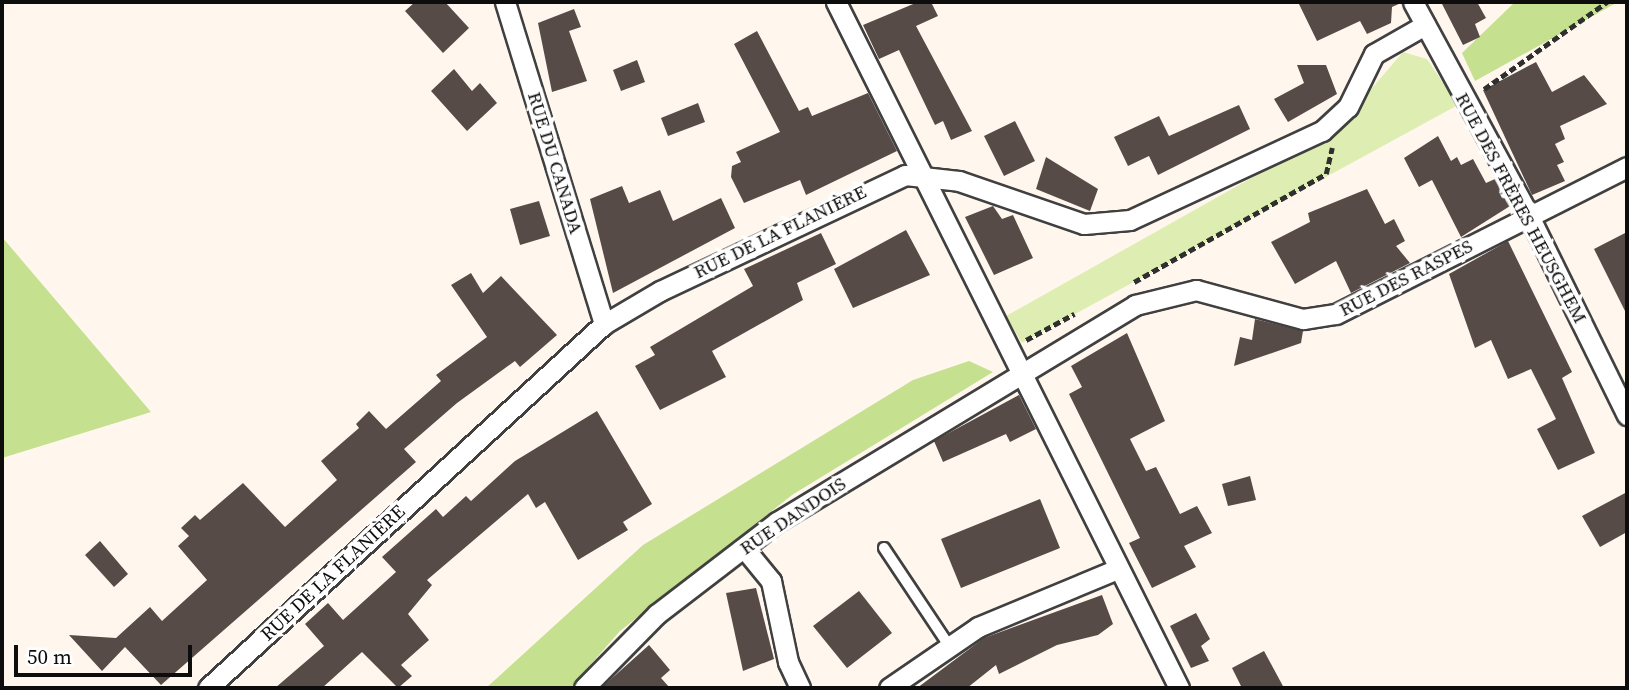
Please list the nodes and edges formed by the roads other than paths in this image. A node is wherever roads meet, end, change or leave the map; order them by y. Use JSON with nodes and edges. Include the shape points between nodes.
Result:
{"nodes":[{"id":1,"x":505,"y":2,"type":"edge"},
{"id":2,"x":836,"y":2,"type":"edge"},
{"id":3,"x":1413,"y":2,"type":"edge"},
{"id":4,"x":1425,"y":24,"type":"junction"},
{"id":5,"x":1627,"y":167,"type":"edge"},
{"id":6,"x":922,"y":173,"type":"junction"},
{"id":7,"x":1529,"y":216,"type":"junction"},
{"id":8,"x":604,"y":324,"type":"junction"},
{"id":9,"x":1023,"y":371,"type":"junction"},
{"id":10,"x":1627,"y":415,"type":"edge"},
{"id":11,"x":744,"y":548,"type":"junction"},
{"id":12,"x":884,"y":548,"type":"dead end"},
{"id":13,"x":1117,"y":569,"type":"junction"},
{"id":14,"x":948,"y":644,"type":"junction"},
{"id":15,"x":208,"y":688,"type":"edge"},
{"id":16,"x":584,"y":688,"type":"edge"},
{"id":17,"x":800,"y":688,"type":"edge"},
{"id":18,"x":889,"y":688,"type":"edge"},
{"id":19,"x":1179,"y":688,"type":"edge"}],
"edges":[{"from":1,"to":8,"type":"street","name":"RUE DU CANADA"},
{"from":2,"to":6,"type":"street"},
{"from":3,"to":4,"type":"street","name":"RUE DES FRÈRES HEUSGHEM"},
{"from":4,"to":6,"type":"street","name":"RUE DE LA FLANIÈRE","via":[[1374,54],[1348,107],[1322,131],[1130,220],[1084,224]]},
{"from":4,"to":7,"type":"street","name":"RUE DES FRÈRES HEUSGHEM"},
{"from":5,"to":7,"type":"street","name":"RUE DES RASPES"},
{"from":6,"to":8,"type":"street","name":"RUE DE LA FLANIÈRE","via":[[887,180]]},
{"from":6,"to":9,"type":"street"},
{"from":7,"to":9,"type":"street","name":"RUE DES RASPES","via":[[1336,314],[1303,319],[1196,290],[1135,305]]},
{"from":7,"to":10,"type":"street","name":"RUE DES FRÈRES HEUSGHEM"},
{"from":8,"to":15,"type":"street","name":"RUE DE LA FLANIÈRE"},
{"from":9,"to":11,"type":"street","name":"RUE DANDOIS"},
{"from":9,"to":13,"type":"street"},
{"from":11,"to":16,"type":"street","name":"RUE DANDOIS","via":[[657,614]]},
{"from":11,"to":17,"type":"street","via":[[771,581],[788,662]]},
{"from":12,"to":14,"type":"lane"},
{"from":13,"to":14,"type":"street"},
{"from":13,"to":19,"type":"street"},
{"from":14,"to":18,"type":"street"}]}
